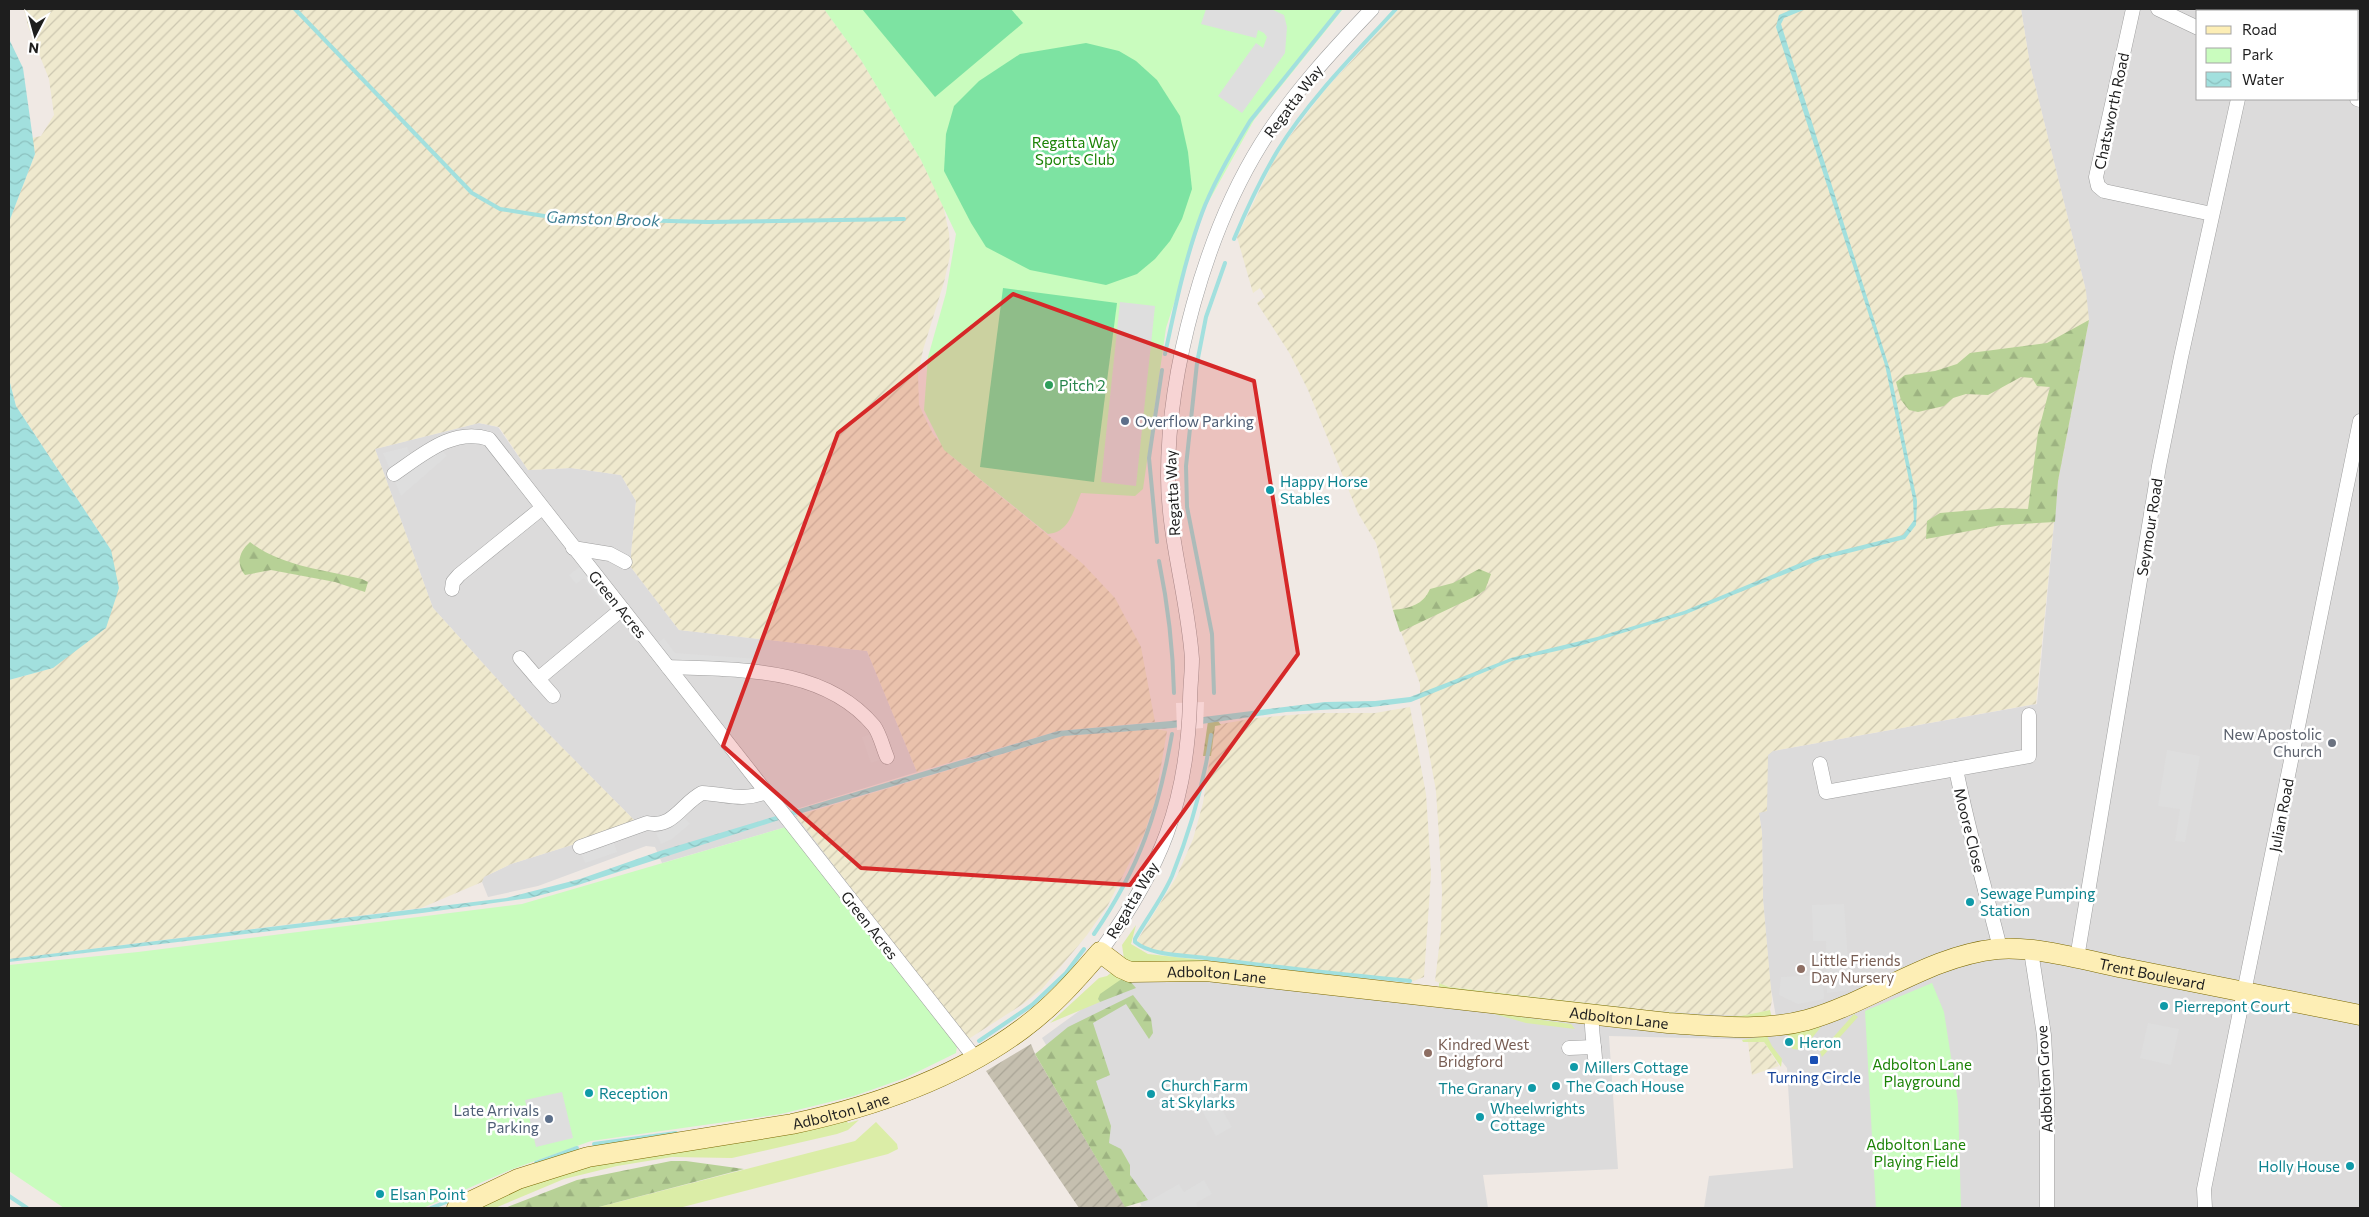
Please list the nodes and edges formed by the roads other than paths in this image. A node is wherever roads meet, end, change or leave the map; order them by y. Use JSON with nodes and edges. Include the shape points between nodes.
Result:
{"nodes":[{"id":1,"x":1372,"y":9,"type":"edge"},
{"id":2,"x":2133,"y":9,"type":"edge"},
{"id":3,"x":2158,"y":9,"type":"edge"},
{"id":4,"x":2196,"y":27,"type":"edge"},
{"id":5,"x":2238,"y":100,"type":"edge"},
{"id":6,"x":2212,"y":214,"type":"junction"},
{"id":7,"x":2360,"y":421,"type":"edge"},
{"id":8,"x":394,"y":474,"type":"dead end"},
{"id":9,"x":542,"y":508,"type":"junction"},
{"id":10,"x":577,"y":553,"type":"junction"},
{"id":11,"x":625,"y":562,"type":"dead end"},
{"id":12,"x":452,"y":589,"type":"dead end"},
{"id":13,"x":622,"y":609,"type":"junction"},
{"id":14,"x":520,"y":658,"type":"dead end"},
{"id":15,"x":668,"y":667,"type":"junction"},
{"id":16,"x":538,"y":679,"type":"junction"},
{"id":17,"x":553,"y":696,"type":"dead end"},
{"id":18,"x":2029,"y":716,"type":"dead end"},
{"id":19,"x":887,"y":757,"type":"dead end"},
{"id":20,"x":1820,"y":764,"type":"dead end"},
{"id":21,"x":1956,"y":769,"type":"junction"},
{"id":22,"x":766,"y":792,"type":"junction"},
{"id":23,"x":580,"y":847,"type":"dead end"},
{"id":24,"x":2000,"y":948,"type":"junction"},
{"id":25,"x":2031,"y":951,"type":"junction"},
{"id":26,"x":1100,"y":952,"type":"junction"},
{"id":27,"x":2077,"y":958,"type":"junction"},
{"id":28,"x":2244,"y":992,"type":"junction"},
{"id":29,"x":1592,"y":1015,"type":"junction"},
{"id":30,"x":2360,"y":1016,"type":"edge"},
{"id":31,"x":1569,"y":1048,"type":"dead end"},
{"id":32,"x":975,"y":1058,"type":"junction"},
{"id":33,"x":457,"y":1208,"type":"edge"},
{"id":34,"x":2047,"y":1208,"type":"edge"},
{"id":35,"x":2205,"y":1208,"type":"edge"}],
"edges":[{"from":1,"to":26,"type":"street","name":"Regatta Way","via":[[1324,61],[1261,145],[1226,210],[1203,275],[1180,362],[1171,420],[1168,478],[1170,514],[1192,660],[1186,763],[1168,832],[1140,893]]},
{"from":2,"to":6,"type":"street","name":"Chatsworth Road","via":[[2096,177],[2098,186],[2104,191]]},
{"from":3,"to":4,"type":"street"},
{"from":5,"to":6,"type":"street","name":"Seymour Road"},
{"from":6,"to":27,"type":"street","name":"Seymour Road","via":[[2159,466]]},
{"from":7,"to":28,"type":"street","name":"Julian Road"},
{"from":8,"to":9,"type":"street","name":"Green Acres","via":[[438,444],[477,435],[488,439]]},
{"from":9,"to":10,"type":"street","name":"Green Acres"},
{"from":9,"to":12,"type":"street","via":[[459,575]]},
{"from":10,"to":11,"type":"street","via":[[610,554]]},
{"from":10,"to":13,"type":"street","name":"Green Acres"},
{"from":13,"to":15,"type":"street","name":"Green Acres"},
{"from":13,"to":16,"type":"street"},
{"from":14,"to":16,"type":"street"},
{"from":15,"to":19,"type":"street","via":[[779,674],[810,684],[843,699],[875,727]]},
{"from":15,"to":22,"type":"street","name":"Green Acres"},
{"from":16,"to":17,"type":"street"},
{"from":18,"to":21,"type":"street","name":"Moore Close","via":[[2029,756]]},
{"from":20,"to":21,"type":"street","name":"Moore Close","via":[[1826,792]]},
{"from":21,"to":24,"type":"street","name":"Moore Close","via":[[1967,827]]},
{"from":22,"to":23,"type":"street","via":[[741,798],[702,793],[665,824],[647,823]]},
{"from":22,"to":32,"type":"street","name":"Green Acres"},
{"from":24,"to":25,"type":"street","name":"Adbolton Lane"},
{"from":24,"to":29,"type":"street","name":"Adbolton Lane","via":[[1942,962],[1838,1009],[1781,1025],[1716,1026]]},
{"from":25,"to":27,"type":"street","name":"Trent Boulevard"},
{"from":25,"to":34,"type":"street","name":"Adbolton Grove","via":[[2045,1045]]},
{"from":26,"to":29,"type":"street","name":"Adbolton Lane","via":[[1130,972],[1206,971]]},
{"from":26,"to":32,"type":"street","name":"Adbolton Lane","via":[[1074,983],[1041,1014]]},
{"from":27,"to":28,"type":"street","name":"Trent Boulevard"},
{"from":28,"to":30,"type":"street","name":"Trent Boulevard"},
{"from":28,"to":35,"type":"street","name":"Julian Road","via":[[2204,1189]]},
{"from":29,"to":31,"type":"street","via":[[1595,1053]]},
{"from":32,"to":33,"type":"street","name":"Adbolton Lane","via":[[910,1088],[820,1118],[588,1157],[518,1179]]}]}
